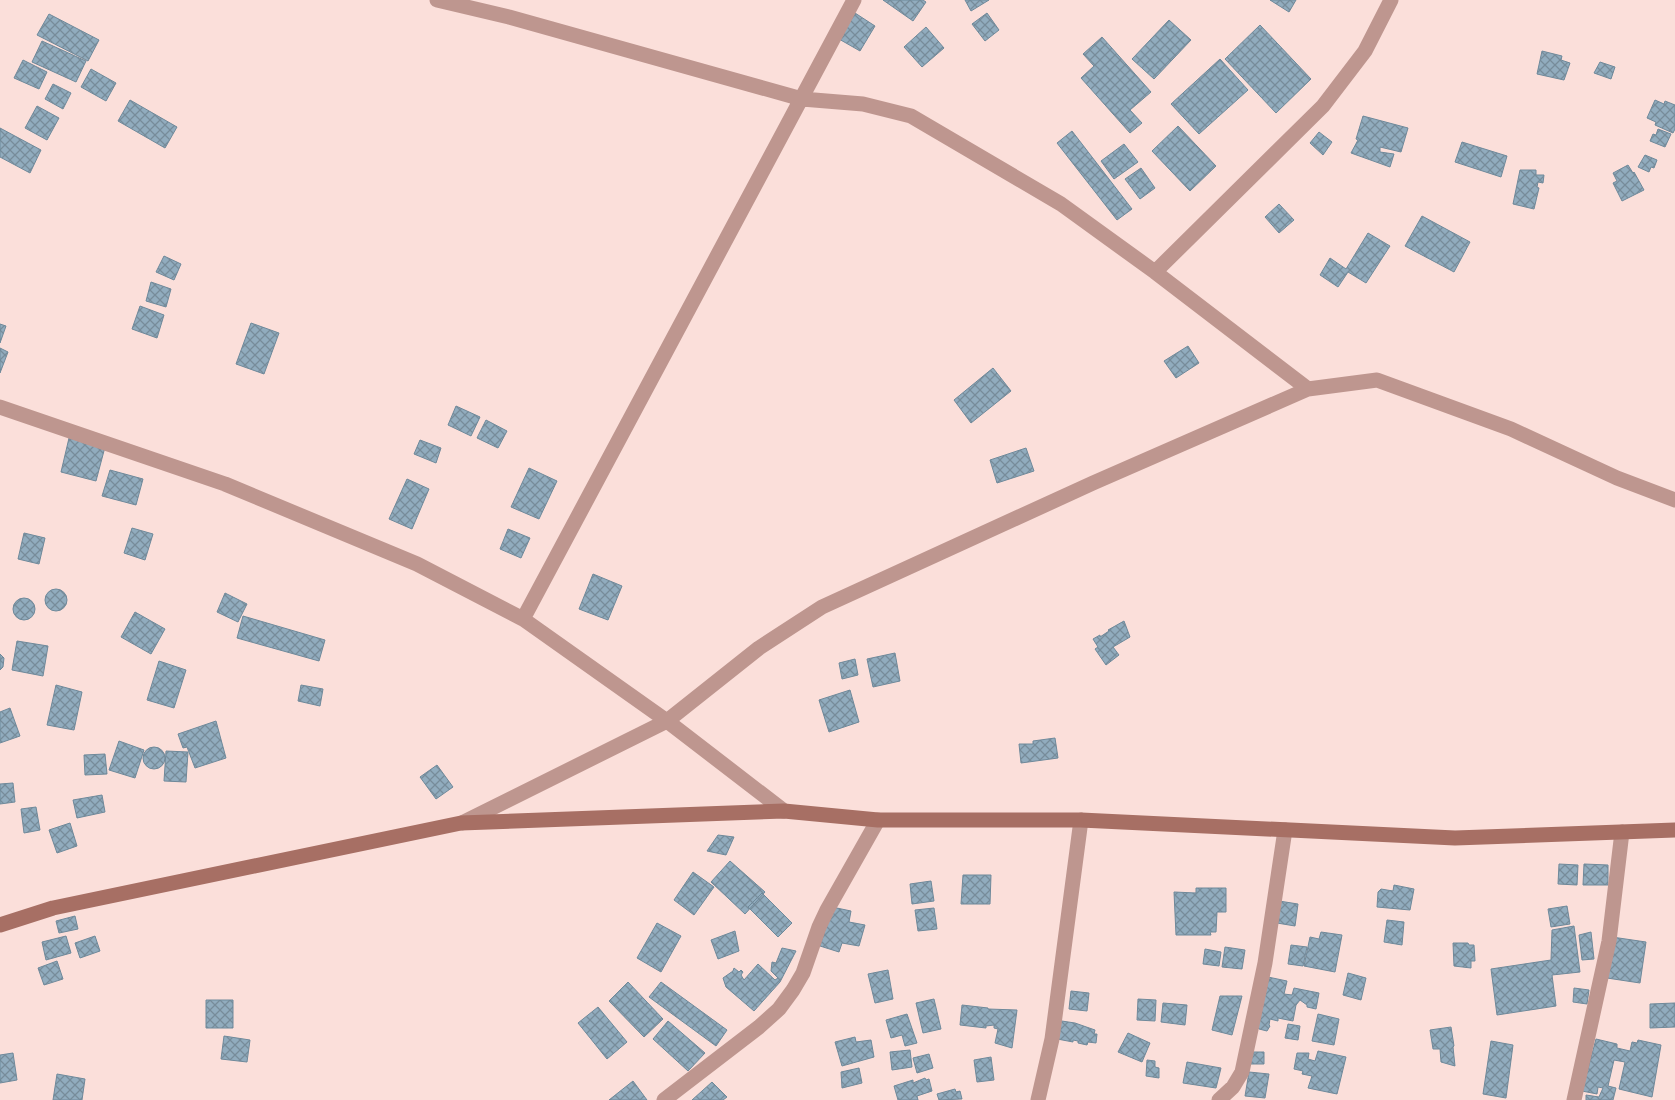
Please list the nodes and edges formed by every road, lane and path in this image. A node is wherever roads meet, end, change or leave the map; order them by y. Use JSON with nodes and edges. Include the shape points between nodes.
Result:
{"nodes":[{"id":1,"x":437,"y":0,"type":"edge"},
{"id":2,"x":854,"y":0,"type":"edge"},
{"id":3,"x":1390,"y":0,"type":"edge"},
{"id":4,"x":802,"y":99,"type":"junction"},
{"id":5,"x":1155,"y":272,"type":"junction"},
{"id":6,"x":1308,"y":389,"type":"junction"},
{"id":7,"x":0,"y":407,"type":"edge"},
{"id":8,"x":1675,"y":500,"type":"edge"},
{"id":9,"x":523,"y":619,"type":"junction"},
{"id":10,"x":667,"y":721,"type":"junction"},
{"id":11,"x":784,"y":811,"type":"junction"},
{"id":12,"x":878,"y":820,"type":"junction"},
{"id":13,"x":1081,"y":820,"type":"junction"},
{"id":14,"x":462,"y":823,"type":"junction"},
{"id":15,"x":1285,"y":830,"type":"junction"},
{"id":16,"x":1675,"y":830,"type":"edge"},
{"id":17,"x":1622,"y":832,"type":"junction"},
{"id":18,"x":0,"y":925,"type":"edge"},
{"id":19,"x":664,"y":1100,"type":"edge"},
{"id":20,"x":1038,"y":1100,"type":"edge"},
{"id":21,"x":1219,"y":1100,"type":"edge"},
{"id":22,"x":1574,"y":1100,"type":"edge"}],
"edges":[{"from":1,"to":4,"type":"street"},
{"from":2,"to":4,"type":"street"},
{"from":3,"to":5,"type":"street","via":[[1365,52],[1323,106]]},
{"from":4,"to":5,"type":"street","via":[[863,104],[911,116],[1061,204]]},
{"from":4,"to":9,"type":"street"},
{"from":5,"to":6,"type":"street"},
{"from":6,"to":8,"type":"street","via":[[1377,380],[1511,429],[1617,478]]},
{"from":6,"to":10,"type":"street","via":[[822,607],[759,648]]},
{"from":7,"to":9,"type":"street","via":[[225,484],[417,564]]},
{"from":9,"to":10,"type":"street"},
{"from":10,"to":11,"type":"street"},
{"from":10,"to":14,"type":"street"},
{"from":11,"to":12,"type":"street"},
{"from":11,"to":14,"type":"street"},
{"from":12,"to":13,"type":"street"},
{"from":12,"to":19,"type":"street","via":[[818,927],[803,973],[779,1009]]},
{"from":13,"to":15,"type":"street"},
{"from":13,"to":20,"type":"street","via":[[1053,1031]]},
{"from":14,"to":18,"type":"street","via":[[53,908]]},
{"from":15,"to":17,"type":"street","via":[[1455,838]]},
{"from":15,"to":21,"type":"street","via":[[1265,963],[1242,1072],[1233,1087]]},
{"from":16,"to":17,"type":"street"},
{"from":17,"to":22,"type":"street","via":[[1609,941]]}]}
